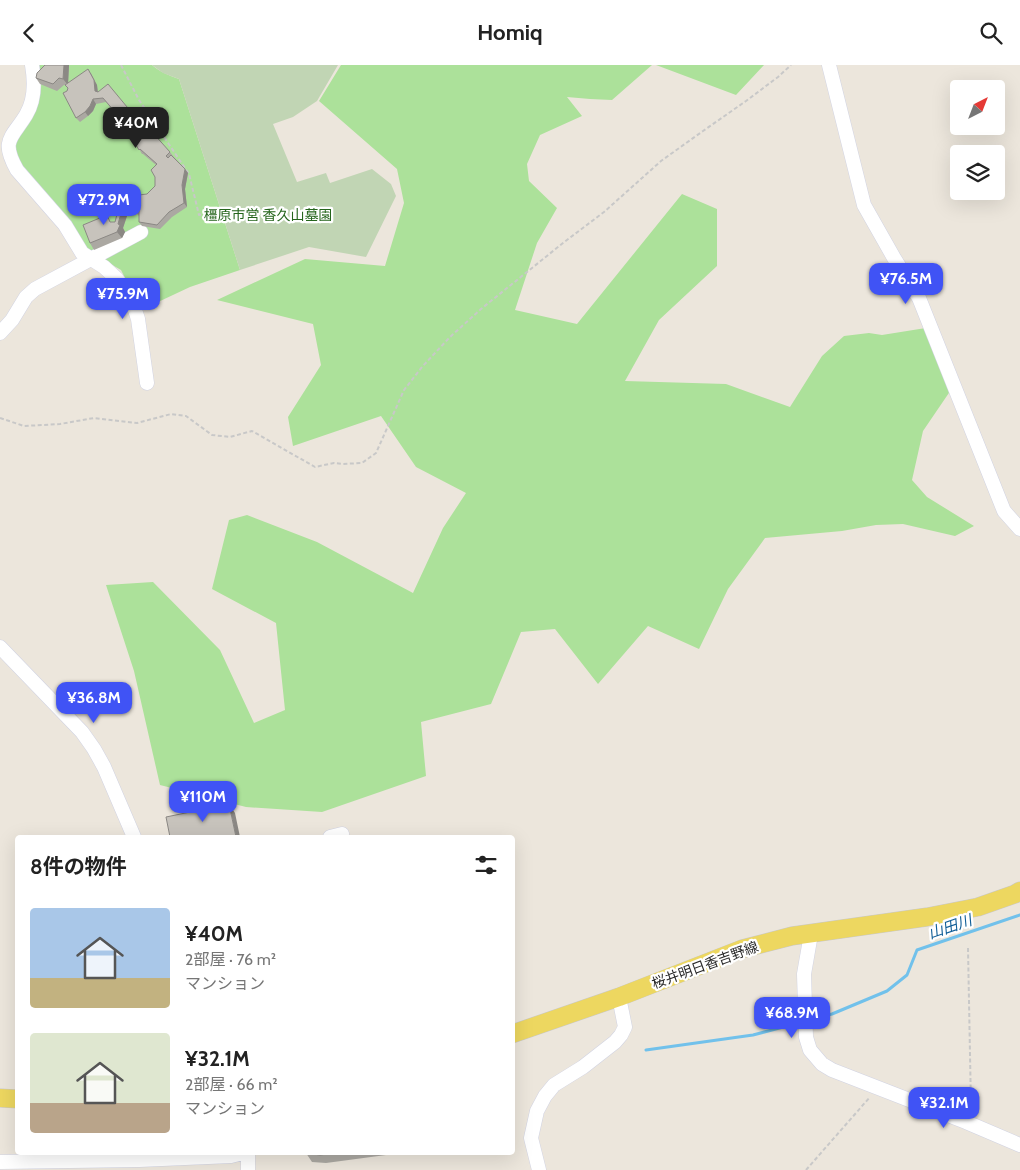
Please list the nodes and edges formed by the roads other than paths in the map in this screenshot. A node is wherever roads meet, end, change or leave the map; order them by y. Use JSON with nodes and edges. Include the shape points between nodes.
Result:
{"nodes":[{"id":1,"x":32,"y":65,"type":"edge"},
{"id":2,"x":829,"y":65,"type":"edge"},
{"id":3,"x":141,"y":231,"type":"dead end"},
{"id":4,"x":90,"y":259,"type":"junction"},
{"id":5,"x":0,"y":333,"type":"edge"},
{"id":6,"x":147,"y":383,"type":"dead end"},
{"id":7,"x":1020,"y":529,"type":"edge"},
{"id":8,"x":0,"y":647,"type":"edge"},
{"id":9,"x":133,"y":835,"type":"edge"},
{"id":10,"x":1020,"y":891,"type":"edge"},
{"id":11,"x":811,"y":934,"type":"junction"},
{"id":12,"x":619,"y":997,"type":"junction"},
{"id":13,"x":515,"y":1032,"type":"edge"},
{"id":14,"x":0,"y":1098,"type":"edge"},
{"id":15,"x":15,"y":1099,"type":"edge"},
{"id":16,"x":1020,"y":1145,"type":"edge"},
{"id":17,"x":237,"y":1155,"type":"edge"},
{"id":18,"x":248,"y":1155,"type":"edge"},
{"id":19,"x":8,"y":1165,"type":"edge"},
{"id":20,"x":248,"y":1170,"type":"edge"},
{"id":21,"x":539,"y":1170,"type":"edge"}],
"edges":[{"from":1,"to":4,"type":"street","via":[[31,103],[7,141],[8,152],[17,170]]},
{"from":2,"to":7,"type":"street","via":[[864,205],[919,298],[1004,511]]},
{"from":3,"to":4,"type":"street"},
{"from":4,"to":5,"type":"street","via":[[35,289]]},
{"from":4,"to":6,"type":"street","via":[[117,279],[135,310]]},
{"from":8,"to":9,"type":"street","via":[[86,738],[104,767]]},
{"from":10,"to":11,"type":"main road","name":"桜井明日香吉野線","via":[[978,907]]},
{"from":11,"to":12,"type":"main road","name":"桜井明日香吉野線","via":[[742,949]]},
{"from":11,"to":16,"type":"street","via":[[804,974],[806,1037],[810,1050],[822,1064]]},
{"from":12,"to":13,"type":"main road","name":"桜井明日香吉野線"},
{"from":12,"to":21,"type":"street","via":[[625,1027],[616,1043],[554,1085],[541,1103],[531,1139]]},
{"from":14,"to":15,"type":"main road"},
{"from":17,"to":19,"type":"street"},
{"from":18,"to":20,"type":"street"}]}
